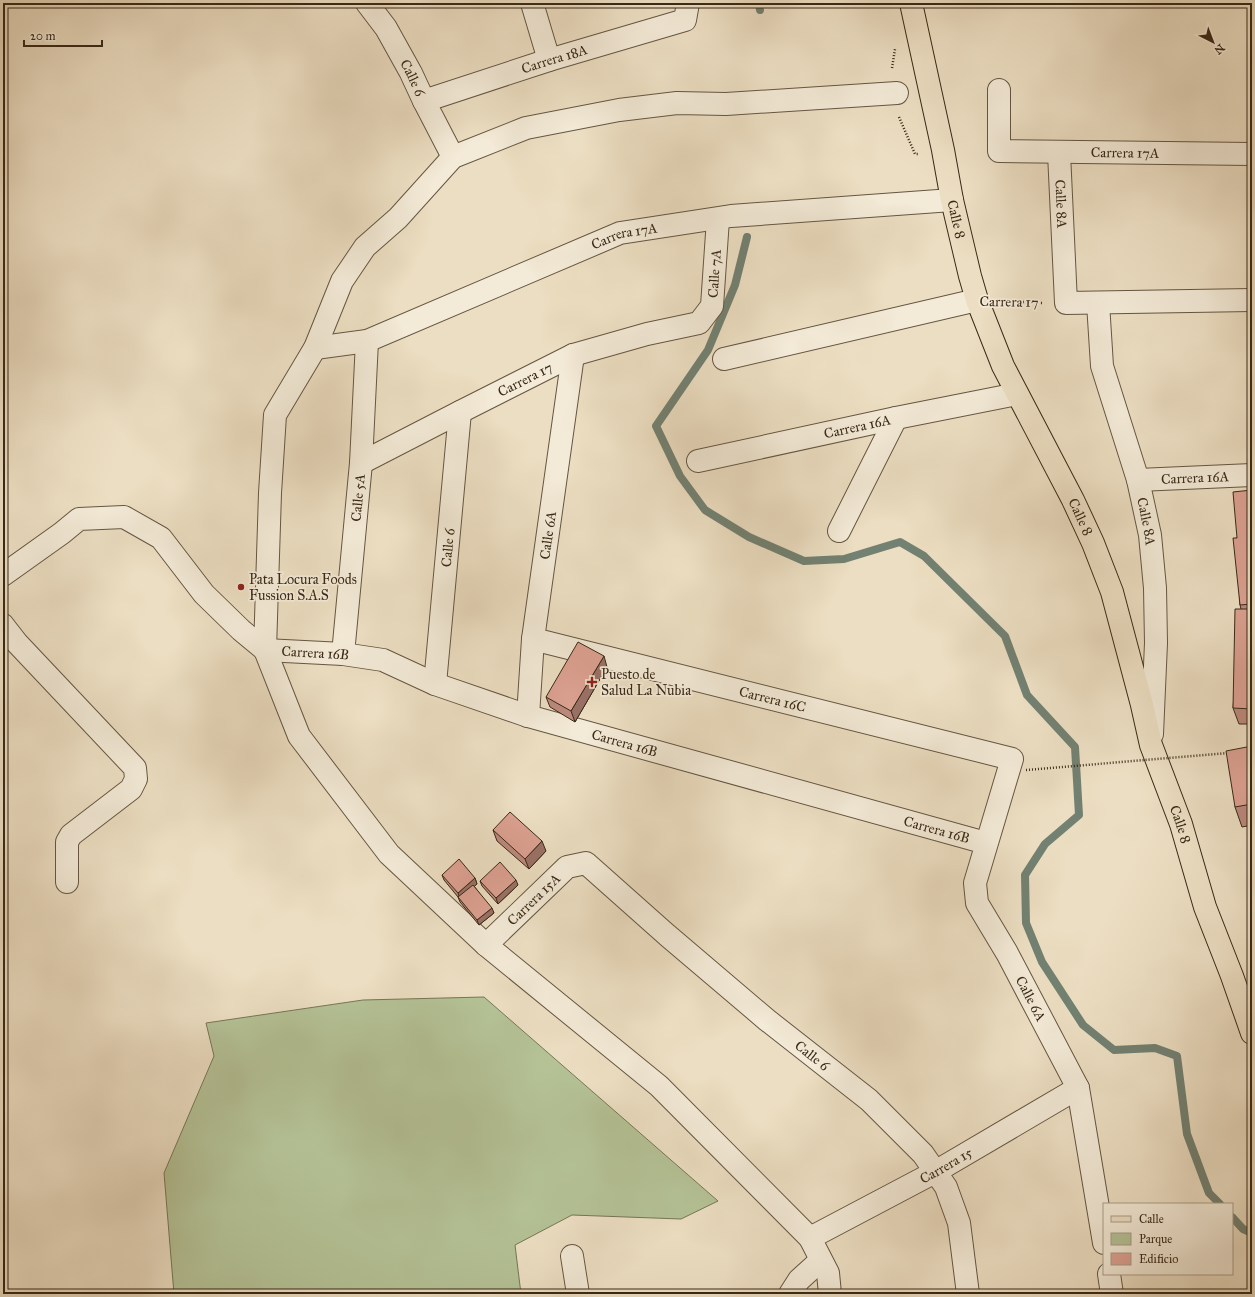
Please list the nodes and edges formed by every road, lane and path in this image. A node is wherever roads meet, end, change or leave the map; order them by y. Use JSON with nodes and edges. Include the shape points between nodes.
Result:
{"nodes":[{"id":1,"x":367,"y":3,"type":"edge"},
{"id":2,"x":532,"y":3,"type":"edge"},
{"id":3,"x":911,"y":3,"type":"edge"},
{"id":4,"x":686,"y":11,"type":"edge"},
{"id":5,"x":549,"y":60,"type":"junction"},
{"id":6,"x":999,"y":90,"type":"dead end"},
{"id":7,"x":897,"y":93,"type":"dead end"},
{"id":8,"x":424,"y":101,"type":"junction"},
{"id":9,"x":1059,"y":153,"type":"junction"},
{"id":10,"x":1252,"y":154,"type":"edge"},
{"id":11,"x":453,"y":157,"type":"junction"},
{"id":12,"x":952,"y":200,"type":"junction"},
{"id":13,"x":724,"y":217,"type":"junction"},
{"id":14,"x":977,"y":300,"type":"junction"},
{"id":15,"x":1252,"y":300,"type":"edge"},
{"id":16,"x":1098,"y":303,"type":"junction"},
{"id":17,"x":1066,"y":304,"type":"junction"},
{"id":18,"x":699,"y":323,"type":"joint"},
{"id":19,"x":366,"y":341,"type":"junction"},
{"id":20,"x":316,"y":348,"type":"junction"},
{"id":21,"x":573,"y":355,"type":"junction"},
{"id":22,"x":724,"y":359,"type":"dead end"},
{"id":23,"x":1017,"y":394,"type":"junction"},
{"id":24,"x":460,"y":412,"type":"junction"},
{"id":25,"x":896,"y":418,"type":"junction"},
{"id":26,"x":698,"y":461,"type":"dead end"},
{"id":27,"x":361,"y":463,"type":"junction"},
{"id":28,"x":1252,"y":475,"type":"edge"},
{"id":29,"x":1138,"y":480,"type":"junction"},
{"id":30,"x":839,"y":531,"type":"dead end"},
{"id":31,"x":3,"y":575,"type":"edge"},
{"id":32,"x":3,"y":625,"type":"edge"},
{"id":33,"x":533,"y":639,"type":"junction"},
{"id":34,"x":265,"y":650,"type":"junction"},
{"id":35,"x":343,"y":654,"type":"junction"},
{"id":36,"x":435,"y":684,"type":"junction"},
{"id":37,"x":528,"y":716,"type":"junction"},
{"id":38,"x":1151,"y":745,"type":"junction"},
{"id":39,"x":1228,"y":753,"type":"edge"},
{"id":40,"x":1019,"y":764,"type":"junction"},
{"id":41,"x":986,"y":843,"type":"junction"},
{"id":42,"x":586,"y":862,"type":"joint"},
{"id":43,"x":66,"y":882,"type":"dead end"},
{"id":44,"x":486,"y":945,"type":"junction"},
{"id":45,"x":1252,"y":1033,"type":"edge"},
{"id":46,"x":1078,"y":1088,"type":"junction"},
{"id":47,"x":935,"y":1172,"type":"junction"},
{"id":48,"x":1103,"y":1237,"type":"edge"},
{"id":49,"x":810,"y":1238,"type":"junction"},
{"id":50,"x":572,"y":1256,"type":"dead end"},
{"id":51,"x":820,"y":1261,"type":"junction"},
{"id":52,"x":1109,"y":1275,"type":"edge"},
{"id":53,"x":578,"y":1294,"type":"edge"},
{"id":54,"x":790,"y":1294,"type":"edge"},
{"id":55,"x":830,"y":1294,"type":"edge"},
{"id":56,"x":968,"y":1294,"type":"edge"},
{"id":57,"x":1112,"y":1294,"type":"edge"}],
"edges":[{"from":1,"to":8,"type":"street","name":"Calle 6","via":[[386,28]]},
{"from":2,"to":5,"type":"street"},
{"from":3,"to":12,"type":"main road","name":"Calle 8"},
{"from":4,"to":5,"type":"street","name":"Carrera 18A"},
{"from":5,"to":8,"type":"street","name":"Carrera 18A"},
{"from":6,"to":9,"type":"street","name":"Carrera 17A","via":[[999,151]]},
{"from":7,"to":11,"type":"street","via":[[726,104],[677,103],[619,110],[526,128]]},
{"from":8,"to":11,"type":"street","name":"Calle 6"},
{"from":9,"to":10,"type":"street","name":"Carrera 17A"},
{"from":9,"to":17,"type":"street","name":"Calle 8A"},
{"from":11,"to":20,"type":"street","via":[[398,218],[365,247],[342,281]]},
{"from":12,"to":13,"type":"street","name":"Carrera 17A"},
{"from":12,"to":14,"type":"main road","name":"Calle 8"},
{"from":13,"to":18,"type":"street","name":"Calle 7A","via":[[712,306]]},
{"from":13,"to":19,"type":"street","name":"Carrera 17A","via":[[620,233]]},
{"from":14,"to":17,"type":"path","name":"Carrera 17"},
{"from":14,"to":22,"type":"street","name":"Carrera 17"},
{"from":14,"to":23,"type":"main road","name":"Calle 8"},
{"from":15,"to":16,"type":"street"},
{"from":16,"to":17,"type":"street"},
{"from":16,"to":29,"type":"street","name":"Calle 8A","via":[[1102,366]]},
{"from":18,"to":21,"type":"street","name":"Carrera 17","via":[[647,334]]},
{"from":19,"to":20,"type":"street","name":"Carrera 17A"},
{"from":19,"to":27,"type":"street","name":"Calle 5A"},
{"from":20,"to":34,"type":"street","via":[[275,415]]},
{"from":21,"to":24,"type":"street","name":"Carrera 17"},
{"from":21,"to":33,"type":"street","name":"Calle 6A"},
{"from":23,"to":25,"type":"street","name":"Carrera 16A"},
{"from":23,"to":38,"type":"main road","name":"Calle 8","via":[[1073,500],[1112,592]]},
{"from":24,"to":27,"type":"street","name":"Carrera 17"},
{"from":24,"to":36,"type":"street","name":"Calle 6"},
{"from":25,"to":26,"type":"street","name":"Carrera 16A"},
{"from":25,"to":30,"type":"street"},
{"from":27,"to":35,"type":"street","name":"Calle 5A"},
{"from":28,"to":29,"type":"street","name":"Carrera 16A"},
{"from":29,"to":38,"type":"street","name":"Calle 8A","via":[[1150,535],[1155,588],[1156,643]]},
{"from":31,"to":34,"type":"street","via":[[79,519],[124,517],[161,538],[204,594]]},
{"from":32,"to":43,"type":"street","via":[[135,768],[136,779],[131,789],[71,835],[67,842]]},
{"from":33,"to":37,"type":"street","name":"Calle 6A"},
{"from":33,"to":40,"type":"street","name":"Carrera 16C"},
{"from":34,"to":35,"type":"street","name":"Carrera 16B"},
{"from":34,"to":44,"type":"street","via":[[298,736],[389,854]]},
{"from":35,"to":36,"type":"street","name":"Carrera 16B","via":[[383,660]]},
{"from":36,"to":37,"type":"street","name":"Carrera 16B"},
{"from":37,"to":41,"type":"street","name":"Carrera 16B"},
{"from":38,"to":45,"type":"main road","name":"Calle 8","via":[[1181,824],[1205,907]]},
{"from":39,"to":40,"type":"path","bridge":true},
{"from":40,"to":41,"type":"street","name":"Calle 6A"},
{"from":41,"to":46,"type":"street","name":"Calle 6A","via":[[975,883],[977,903],[1007,953]]},
{"from":42,"to":44,"type":"street","name":"Carrera 15A","via":[[567,867]]},
{"from":42,"to":47,"type":"street","name":"Calle 6","via":[[767,1020],[869,1100],[923,1154]]},
{"from":44,"to":49,"type":"street","via":[[659,1086]]},
{"from":46,"to":47,"type":"street","name":"Carrera 15"},
{"from":46,"to":48,"type":"street","name":"Calle 6A"},
{"from":47,"to":49,"type":"street","name":"Carrera 15"},
{"from":47,"to":56,"type":"street","name":"Calle 6","via":[[946,1186],[959,1223]]},
{"from":49,"to":51,"type":"street"},
{"from":50,"to":53,"type":"street"},
{"from":51,"to":54,"type":"street","via":[[799,1280]]},
{"from":51,"to":55,"type":"street","via":[[828,1273]]},
{"from":52,"to":57,"type":"street"}]}
